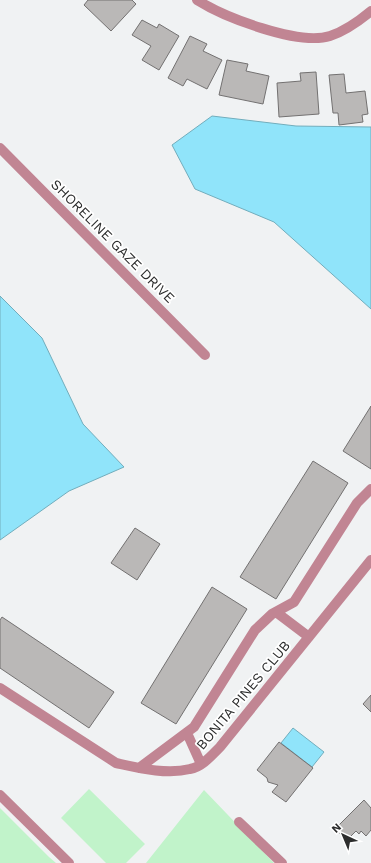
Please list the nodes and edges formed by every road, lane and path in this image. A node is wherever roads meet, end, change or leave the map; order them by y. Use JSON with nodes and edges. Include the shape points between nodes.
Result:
{"nodes":[{"id":1,"x":196,"y":0,"type":"edge"},
{"id":2,"x":371,"y":11,"type":"edge"},
{"id":3,"x":0,"y":148,"type":"edge"},
{"id":4,"x":205,"y":355,"type":"dead end"},
{"id":5,"x":371,"y":489,"type":"edge"},
{"id":6,"x":371,"y":560,"type":"edge"},
{"id":7,"x":276,"y":612,"type":"junction"},
{"id":8,"x":309,"y":637,"type":"junction"},
{"id":9,"x":0,"y":688,"type":"edge"},
{"id":10,"x":187,"y":733,"type":"junction"},
{"id":11,"x":201,"y":764,"type":"junction"},
{"id":12,"x":139,"y":768,"type":"junction"},
{"id":13,"x":0,"y":795,"type":"edge"},
{"id":14,"x":239,"y":822,"type":"dead end"},
{"id":15,"x":69,"y":863,"type":"edge"},
{"id":16,"x":282,"y":863,"type":"edge"}],
"edges":[{"from":1,"to":2,"type":"street","via":[[257,26],[313,39],[344,30]]},
{"from":3,"to":4,"type":"street","name":"SHORELINE GAZE DRIVE"},
{"from":5,"to":7,"type":"street","via":[[357,503],[294,602]]},
{"from":6,"to":8,"type":"street","name":"BONITA PINES CLUB"},
{"from":7,"to":8,"type":"street"},
{"from":7,"to":10,"type":"street","via":[[255,630],[194,727]]},
{"from":8,"to":11,"type":"street","name":"BONITA PINES CLUB","via":[[220,747]]},
{"from":9,"to":12,"type":"street","name":"BONITA PINES CLUB","via":[[116,763]]},
{"from":10,"to":11,"type":"street"},
{"from":10,"to":12,"type":"street"},
{"from":11,"to":12,"type":"street","name":"BONITA PINES CLUB","via":[[192,769],[172,771]]},
{"from":13,"to":15,"type":"street"},
{"from":14,"to":16,"type":"street"}]}
